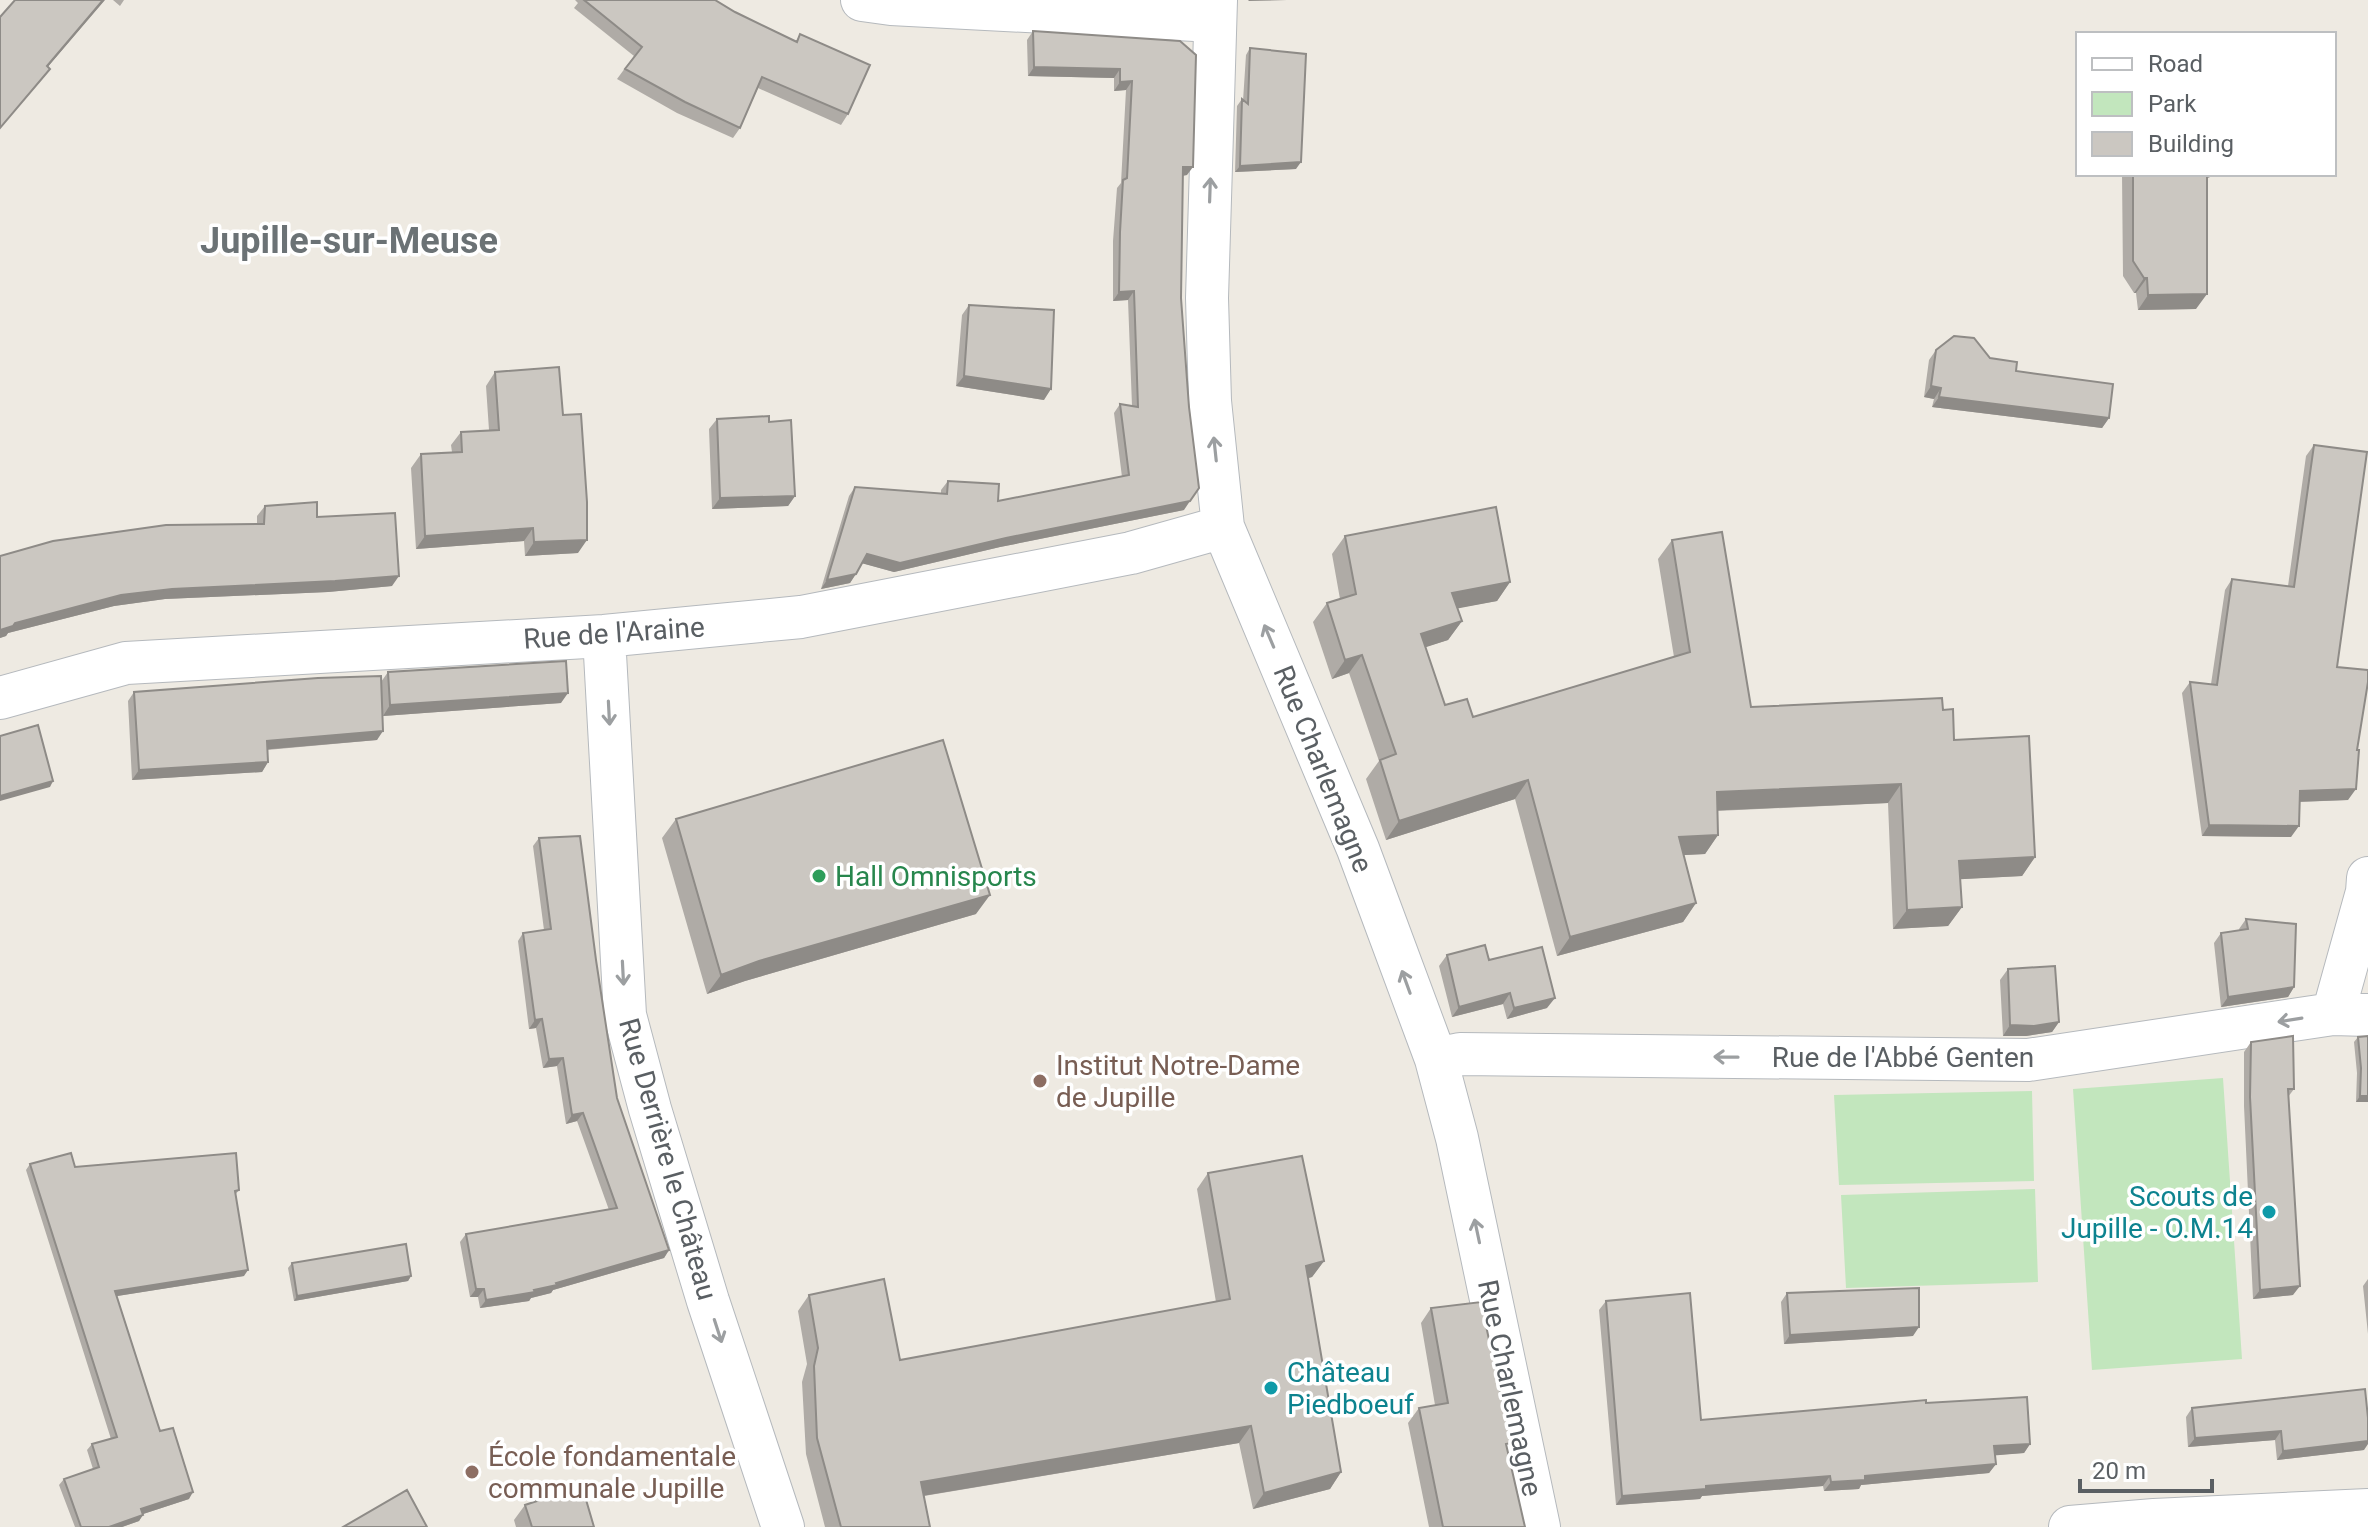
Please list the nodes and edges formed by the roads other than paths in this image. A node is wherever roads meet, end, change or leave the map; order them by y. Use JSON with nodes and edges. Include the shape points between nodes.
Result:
{"nodes":[{"id":1,"x":862,"y":0,"type":"edge"},
{"id":2,"x":1215,"y":11,"type":"edge"},
{"id":3,"x":1223,"y":527,"type":"junction"},
{"id":4,"x":604,"y":636,"type":"junction"},
{"id":5,"x":0,"y":698,"type":"edge"},
{"id":6,"x":2368,"y":878,"type":"edge"},
{"id":7,"x":2350,"y":1014,"type":"edge"},
{"id":8,"x":1436,"y":1059,"type":"junction"},
{"id":9,"x":2368,"y":1510,"type":"edge"},
{"id":10,"x":2157,"y":1524,"type":"edge"},
{"id":11,"x":783,"y":1527,"type":"edge"},
{"id":12,"x":1539,"y":1527,"type":"edge"},
{"id":13,"x":2070,"y":1527,"type":"edge"}],
"edges":[{"from":1,"to":2,"type":"street"},
{"from":3,"to":2,"type":"street","name":"Rue Charlemagne","one_way":true,"via":[[1210,401],[1207,298]]},
{"from":3,"to":4,"type":"street","name":"Rue de l'Araine","via":[[1131,553],[801,617]]},
{"from":8,"to":3,"type":"street","name":"Rue Charlemagne","one_way":true,"via":[[1358,849]]},
{"from":4,"to":5,"type":"street","name":"Rue de l'Araine","via":[[126,663]]},
{"from":4,"to":11,"type":"street","name":"Rue Derrière le Château","one_way":true,"via":[[625,1015],[708,1301]]},
{"from":6,"to":7,"type":"street"},
{"from":7,"to":8,"type":"street","name":"Rue de l'Abbé Genten","one_way":true,"via":[[2028,1060],[1460,1054]]},
{"from":12,"to":8,"type":"street","name":"Rue Charlemagne","one_way":true},
{"from":9,"to":10,"type":"street"},
{"from":10,"to":13,"type":"street"}]}
